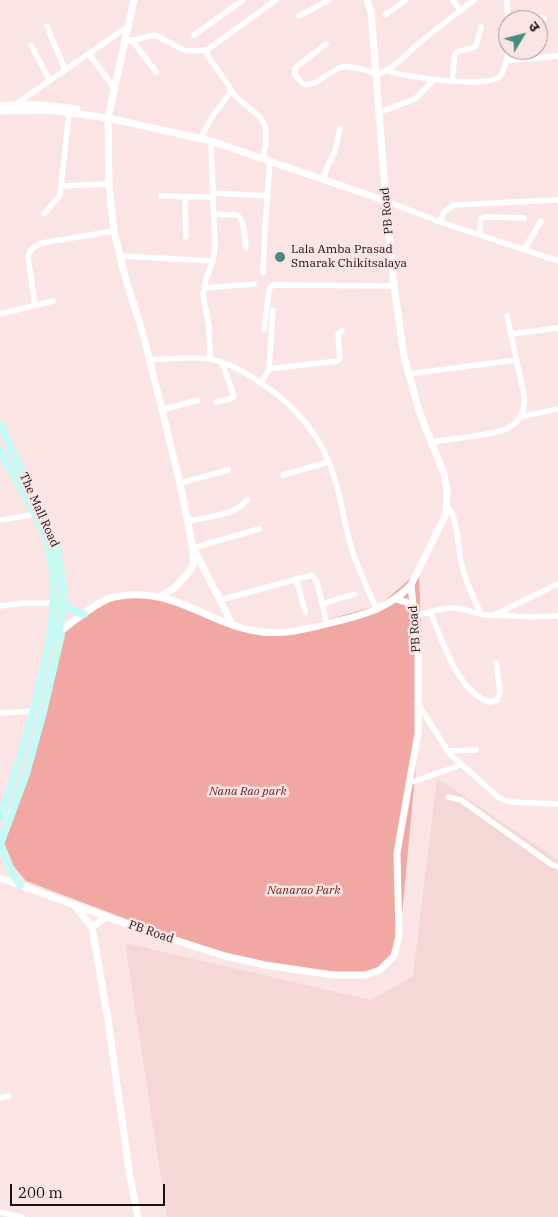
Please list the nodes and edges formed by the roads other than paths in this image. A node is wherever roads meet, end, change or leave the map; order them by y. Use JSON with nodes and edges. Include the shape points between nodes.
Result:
{"nodes":[{"id":1,"x":134,"y":0,"type":"edge"},
{"id":2,"x":243,"y":0,"type":"edge"},
{"id":3,"x":276,"y":0,"type":"edge"},
{"id":4,"x":312,"y":0,"type":"edge"},
{"id":5,"x":328,"y":0,"type":"edge"},
{"id":6,"x":367,"y":0,"type":"edge"},
{"id":7,"x":406,"y":0,"type":"edge"},
{"id":8,"x":453,"y":0,"type":"edge"},
{"id":9,"x":474,"y":0,"type":"edge"},
{"id":10,"x":316,"y":6,"type":"junction"},
{"id":11,"x":460,"y":10,"type":"junction"},
{"id":12,"x":385,"y":15,"type":"dead end"},
{"id":13,"x":299,"y":16,"type":"dead end"},
{"id":14,"x":47,"y":26,"type":"dead end"},
{"id":15,"x":127,"y":27,"type":"junction"},
{"id":16,"x":480,"y":27,"type":"dead end"},
{"id":17,"x":194,"y":35,"type":"dead end"},
{"id":18,"x":132,"y":40,"type":"junction"},
{"id":19,"x":124,"y":42,"type":"junction"},
{"id":20,"x":31,"y":44,"type":"dead end"},
{"id":21,"x":326,"y":44,"type":"dead end"},
{"id":22,"x":207,"y":50,"type":"junction"},
{"id":23,"x":89,"y":54,"type":"junction"},
{"id":24,"x":558,"y":56,"type":"edge"},
{"id":25,"x":506,"y":61,"type":"joint"},
{"id":26,"x":65,"y":70,"type":"junction"},
{"id":27,"x":388,"y":70,"type":"junction"},
{"id":28,"x":156,"y":72,"type":"dead end"},
{"id":29,"x":377,"y":74,"type":"junction"},
{"id":30,"x":434,"y":80,"type":"junction"},
{"id":31,"x":50,"y":81,"type":"junction"},
{"id":32,"x":452,"y":81,"type":"junction"},
{"id":33,"x":114,"y":88,"type":"junction"},
{"id":34,"x":231,"y":91,"type":"junction"},
{"id":35,"x":16,"y":104,"type":"junction"},
{"id":36,"x":0,"y":106,"type":"edge"},
{"id":37,"x":0,"y":111,"type":"edge"},
{"id":38,"x":380,"y":112,"type":"junction"},
{"id":39,"x":69,"y":113,"type":"junction"},
{"id":40,"x":108,"y":115,"type":"junction"},
{"id":41,"x":340,"y":129,"type":"dead end"},
{"id":42,"x":200,"y":139,"type":"junction"},
{"id":43,"x":211,"y":141,"type":"junction"},
{"id":44,"x":267,"y":160,"type":"junction"},
{"id":45,"x":323,"y":180,"type":"junction"},
{"id":46,"x":109,"y":184,"type":"junction"},
{"id":47,"x":61,"y":186,"type":"junction"},
{"id":48,"x":213,"y":195,"type":"junction"},
{"id":49,"x":161,"y":196,"type":"dead end"},
{"id":50,"x":268,"y":196,"type":"junction"},
{"id":51,"x":185,"y":197,"type":"junction"},
{"id":52,"x":558,"y":200,"type":"edge"},
{"id":53,"x":386,"y":201,"type":"junction"},
{"id":54,"x":44,"y":214,"type":"dead end"},
{"id":55,"x":214,"y":214,"type":"junction"},
{"id":56,"x":524,"y":218,"type":"dead end"},
{"id":57,"x":541,"y":221,"type":"dead end"},
{"id":58,"x":440,"y":222,"type":"junction"},
{"id":59,"x":114,"y":232,"type":"junction"},
{"id":60,"x":479,"y":235,"type":"junction"},
{"id":61,"x":186,"y":237,"type":"dead end"},
{"id":62,"x":246,"y":248,"type":"dead end"},
{"id":63,"x":524,"y":250,"type":"junction"},
{"id":64,"x":120,"y":256,"type":"junction"},
{"id":65,"x":213,"y":261,"type":"junction"},
{"id":66,"x":558,"y":261,"type":"edge"},
{"id":67,"x":263,"y":272,"type":"dead end"},
{"id":68,"x":254,"y":284,"type":"dead end"},
{"id":69,"x":394,"y":286,"type":"junction"},
{"id":70,"x":204,"y":288,"type":"junction"},
{"id":71,"x":53,"y":301,"type":"dead end"},
{"id":72,"x":35,"y":305,"type":"junction"},
{"id":73,"x":274,"y":310,"type":"dead end"},
{"id":74,"x":0,"y":314,"type":"edge"},
{"id":75,"x":507,"y":316,"type":"dead end"},
{"id":76,"x":558,"y":328,"type":"edge"},
{"id":77,"x":264,"y":330,"type":"dead end"},
{"id":78,"x":342,"y":331,"type":"dead end"},
{"id":79,"x":511,"y":334,"type":"junction"},
{"id":80,"x":210,"y":359,"type":"junction"},
{"id":81,"x":149,"y":360,"type":"junction"},
{"id":82,"x":516,"y":360,"type":"junction"},
{"id":83,"x":222,"y":362,"type":"junction"},
{"id":84,"x":269,"y":369,"type":"junction"},
{"id":85,"x":408,"y":374,"type":"junction"},
{"id":86,"x":261,"y":383,"type":"junction"},
{"id":87,"x":198,"y":400,"type":"dead end"},
{"id":88,"x":216,"y":402,"type":"dead end"},
{"id":89,"x":558,"y":409,"type":"edge"},
{"id":90,"x":162,"y":410,"type":"junction"},
{"id":91,"x":520,"y":417,"type":"junction"},
{"id":92,"x":0,"y":424,"type":"edge"},
{"id":93,"x":431,"y":442,"type":"junction"},
{"id":94,"x":0,"y":450,"type":"edge"},
{"id":95,"x":328,"y":462,"type":"junction"},
{"id":96,"x":228,"y":470,"type":"dead end"},
{"id":97,"x":283,"y":475,"type":"dead end"},
{"id":98,"x":180,"y":483,"type":"junction"},
{"id":99,"x":247,"y":500,"type":"dead end"},
{"id":100,"x":447,"y":504,"type":"junction"},
{"id":101,"x":38,"y":514,"type":"junction"},
{"id":102,"x":0,"y":520,"type":"edge"},
{"id":103,"x":188,"y":521,"type":"junction"},
{"id":104,"x":259,"y":529,"type":"dead end"},
{"id":105,"x":193,"y":548,"type":"junction"},
{"id":106,"x":296,"y":578,"type":"junction"},
{"id":107,"x":411,"y":584,"type":"junction"},
{"id":108,"x":558,"y":584,"type":"edge"},
{"id":109,"x":354,"y":594,"type":"dead end"},
{"id":110,"x":161,"y":596,"type":"junction"},
{"id":111,"x":396,"y":599,"type":"junction"},
{"id":112,"x":220,"y":600,"type":"junction"},
{"id":113,"x":53,"y":602,"type":"junction"},
{"id":114,"x":62,"y":603,"type":"junction"},
{"id":115,"x":322,"y":604,"type":"junction"},
{"id":116,"x":0,"y":606,"type":"edge"},
{"id":117,"x":377,"y":610,"type":"junction"},
{"id":118,"x":305,"y":612,"type":"dead end"},
{"id":119,"x":430,"y":612,"type":"junction"},
{"id":120,"x":415,"y":613,"type":"junction"},
{"id":121,"x":84,"y":614,"type":"junction"},
{"id":122,"x":481,"y":614,"type":"junction"},
{"id":123,"x":494,"y":615,"type":"junction"},
{"id":124,"x":558,"y":616,"type":"edge"},
{"id":125,"x":232,"y":624,"type":"junction"},
{"id":126,"x":327,"y":624,"type":"junction"},
{"id":127,"x":56,"y":634,"type":"junction"},
{"id":128,"x":496,"y":663,"type":"dead end"},
{"id":129,"x":417,"y":701,"type":"junction"},
{"id":130,"x":34,"y":710,"type":"junction"},
{"id":131,"x":0,"y":713,"type":"edge"},
{"id":132,"x":476,"y":750,"type":"dead end"},
{"id":133,"x":447,"y":751,"type":"junction"},
{"id":134,"x":461,"y":765,"type":"junction"},
{"id":135,"x":409,"y":783,"type":"junction"},
{"id":136,"x":448,"y":797,"type":"dead end"},
{"id":137,"x":558,"y":804,"type":"edge"},
{"id":138,"x":0,"y":818,"type":"edge"},
{"id":139,"x":0,"y":843,"type":"edge"},
{"id":140,"x":558,"y":867,"type":"edge"},
{"id":141,"x":0,"y":878,"type":"edge"},
{"id":142,"x":20,"y":885,"type":"junction"},
{"id":143,"x":75,"y":905,"type":"junction"},
{"id":144,"x":106,"y":917,"type":"junction"},
{"id":145,"x":92,"y":927,"type":"junction"},
{"id":146,"x":9,"y":1096,"type":"dead end"},
{"id":147,"x":0,"y":1098,"type":"edge"},
{"id":148,"x":0,"y":1212,"type":"edge"},
{"id":149,"x":22,"y":1217,"type":"edge"},
{"id":150,"x":138,"y":1217,"type":"edge"}],
"edges":[{"from":1,"to":15,"type":"street"},
{"from":2,"to":17,"type":"street"},
{"from":3,"to":22,"type":"street"},
{"from":4,"to":10,"type":"street"},
{"from":5,"to":10,"type":"street"},
{"from":6,"to":29,"type":"street","name":"PB Road","via":[[372,11]]},
{"from":7,"to":12,"type":"street"},
{"from":8,"to":11,"type":"street"},
{"from":9,"to":11,"type":"street"},
{"from":10,"to":13,"type":"street"},
{"from":11,"to":27,"type":"street"},
{"from":14,"to":26,"type":"street"},
{"from":15,"to":19,"type":"street"},
{"from":15,"to":23,"type":"street"},
{"from":16,"to":32,"type":"street","via":[[476,46],[455,54]]},
{"from":18,"to":19,"type":"street"},
{"from":18,"to":22,"type":"street","via":[[155,35],[186,50]]},
{"from":18,"to":28,"type":"street"},
{"from":19,"to":33,"type":"street"},
{"from":20,"to":31,"type":"street"},
{"from":21,"to":29,"type":"street","via":[[295,68],[295,75],[302,84],[310,84],[345,67]]},
{"from":22,"to":34,"type":"street","via":[[207,55]]},
{"from":23,"to":26,"type":"street"},
{"from":23,"to":33,"type":"street"},
{"from":24,"to":25,"type":"street"},
{"from":25,"to":32,"type":"street","via":[[500,76],[494,79]]},
{"from":26,"to":31,"type":"street"},
{"from":27,"to":29,"type":"street"},
{"from":27,"to":30,"type":"street"},
{"from":29,"to":38,"type":"street","name":"PB Road"},
{"from":30,"to":32,"type":"street"},
{"from":30,"to":38,"type":"street","via":[[415,99]]},
{"from":31,"to":35,"type":"street"},
{"from":33,"to":40,"type":"street"},
{"from":34,"to":42,"type":"street"},
{"from":34,"to":44,"type":"street","via":[[256,113],[267,128]]},
{"from":35,"to":36,"type":"street"},
{"from":35,"to":40,"type":"street","via":[[53,105]]},
{"from":37,"to":39,"type":"street"},
{"from":38,"to":53,"type":"street","name":"PB Road"},
{"from":39,"to":40,"type":"street"},
{"from":39,"to":47,"type":"street"},
{"from":40,"to":42,"type":"street"},
{"from":40,"to":46,"type":"street"},
{"from":41,"to":45,"type":"street"},
{"from":42,"to":43,"type":"street"},
{"from":43,"to":44,"type":"street"},
{"from":43,"to":48,"type":"street"},
{"from":44,"to":45,"type":"street"},
{"from":44,"to":50,"type":"street"},
{"from":45,"to":53,"type":"street"},
{"from":46,"to":47,"type":"street"},
{"from":46,"to":59,"type":"street"},
{"from":47,"to":54,"type":"street","via":[[60,197]]},
{"from":48,"to":50,"type":"street"},
{"from":48,"to":51,"type":"street"},
{"from":48,"to":55,"type":"street"},
{"from":49,"to":51,"type":"street"},
{"from":50,"to":67,"type":"street"},
{"from":51,"to":61,"type":"street"},
{"from":52,"to":58,"type":"street","via":[[454,205],[444,212]]},
{"from":53,"to":58,"type":"street"},
{"from":53,"to":69,"type":"street","name":"PB Road"},
{"from":55,"to":62,"type":"street","via":[[240,216]]},
{"from":55,"to":65,"type":"street"},
{"from":56,"to":60,"type":"street","via":[[484,217]]},
{"from":57,"to":63,"type":"street"},
{"from":58,"to":60,"type":"street"},
{"from":59,"to":64,"type":"street"},
{"from":59,"to":72,"type":"street","via":[[35,246],[28,256]]},
{"from":60,"to":63,"type":"street"},
{"from":63,"to":66,"type":"street"},
{"from":64,"to":65,"type":"street"},
{"from":64,"to":81,"type":"street"},
{"from":65,"to":70,"type":"street"},
{"from":68,"to":70,"type":"street"},
{"from":69,"to":77,"type":"street","via":[[273,285],[269,289]]},
{"from":69,"to":85,"type":"street","name":"PB Road"},
{"from":70,"to":80,"type":"street"},
{"from":71,"to":72,"type":"street"},
{"from":72,"to":74,"type":"street"},
{"from":73,"to":84,"type":"street"},
{"from":75,"to":79,"type":"street"},
{"from":76,"to":79,"type":"street"},
{"from":78,"to":84,"type":"street","via":[[338,334],[341,355],[337,361]]},
{"from":79,"to":82,"type":"street"},
{"from":80,"to":81,"type":"street"},
{"from":80,"to":83,"type":"street"},
{"from":81,"to":90,"type":"street"},
{"from":82,"to":85,"type":"street"},
{"from":82,"to":91,"type":"street","via":[[525,405]]},
{"from":83,"to":86,"type":"street"},
{"from":83,"to":88,"type":"street","via":[[234,396]]},
{"from":84,"to":86,"type":"street"},
{"from":85,"to":93,"type":"street","name":"PB Road"},
{"from":86,"to":95,"type":"street","via":[[300,414]]},
{"from":87,"to":90,"type":"street"},
{"from":89,"to":91,"type":"street"},
{"from":90,"to":98,"type":"street"},
{"from":91,"to":93,"type":"street","via":[[512,427],[500,432]]},
{"from":92,"to":101,"type":"main road","name":"The Mall Road"},
{"from":93,"to":100,"type":"street","name":"PB Road","via":[[444,474]]},
{"from":94,"to":101,"type":"main road","name":"The Mall Road"},
{"from":95,"to":97,"type":"street"},
{"from":95,"to":117,"type":"street","via":[[351,546]]},
{"from":96,"to":98,"type":"street"},
{"from":98,"to":103,"type":"street"},
{"from":99,"to":103,"type":"street","via":[[235,510]]},
{"from":100,"to":107,"type":"street","name":"PB Road","via":[[439,530]]},
{"from":100,"to":122,"type":"street","via":[[453,515],[465,578]]},
{"from":101,"to":102,"type":"street"},
{"from":101,"to":113,"type":"main road","name":"The Mall Road","via":[[52,563]]},
{"from":101,"to":114,"type":"main road","name":"The Mall Road","via":[[60,560]]},
{"from":103,"to":105,"type":"street"},
{"from":104,"to":105,"type":"street"},
{"from":105,"to":110,"type":"street","via":[[189,572]]},
{"from":105,"to":112,"type":"street"},
{"from":106,"to":112,"type":"street"},
{"from":106,"to":115,"type":"street","via":[[314,576]]},
{"from":106,"to":118,"type":"street"},
{"from":107,"to":111,"type":"street"},
{"from":107,"to":120,"type":"street","name":"PB Road"},
{"from":108,"to":123,"type":"street"},
{"from":109,"to":115,"type":"street"},
{"from":110,"to":121,"type":"street","via":[[114,597]]},
{"from":110,"to":125,"type":"street"},
{"from":111,"to":117,"type":"street"},
{"from":111,"to":120,"type":"street","via":[[406,602]]},
{"from":112,"to":125,"type":"street"},
{"from":113,"to":116,"type":"street"},
{"from":113,"to":127,"type":"main road","name":"The Mall Road"},
{"from":114,"to":121,"type":"main road"},
{"from":114,"to":127,"type":"main road","name":"The Mall Road"},
{"from":115,"to":126,"type":"street"},
{"from":117,"to":126,"type":"street"},
{"from":119,"to":120,"type":"street"},
{"from":119,"to":122,"type":"street","via":[[453,608]]},
{"from":119,"to":128,"type":"street","via":[[460,678],[474,694],[490,702],[497,700],[500,692]]},
{"from":120,"to":129,"type":"street","name":"PB Road"},
{"from":121,"to":127,"type":"street"},
{"from":122,"to":123,"type":"street"},
{"from":123,"to":124,"type":"street"},
{"from":125,"to":126,"type":"street","via":[[275,632],[298,631]]},
{"from":127,"to":130,"type":"main road","name":"The Mall Road"},
{"from":127,"to":139,"type":"main road","name":"The Mall Road","via":[[42,716],[26,774]]},
{"from":129,"to":133,"type":"street"},
{"from":129,"to":135,"type":"street","name":"PB Road","via":[[418,733]]},
{"from":130,"to":131,"type":"street"},
{"from":130,"to":138,"type":"main road","name":"The Mall Road"},
{"from":132,"to":133,"type":"street"},
{"from":133,"to":134,"type":"street"},
{"from":134,"to":135,"type":"street"},
{"from":134,"to":137,"type":"street","via":[[499,798],[517,803]]},
{"from":135,"to":144,"type":"street","name":"PB Road","via":[[397,853],[397,947],[390,962],[373,974],[333,976],[265,965],[224,956]]},
{"from":136,"to":140,"type":"street","via":[[461,800]]},
{"from":139,"to":142,"type":"main road"},
{"from":141,"to":142,"type":"street","name":"PB Road"},
{"from":142,"to":143,"type":"street","name":"PB Road"},
{"from":143,"to":144,"type":"street","name":"PB Road"},
{"from":143,"to":145,"type":"street"},
{"from":144,"to":145,"type":"street"},
{"from":145,"to":150,"type":"street"},
{"from":146,"to":147,"type":"street"},
{"from":148,"to":149,"type":"street"}]}
